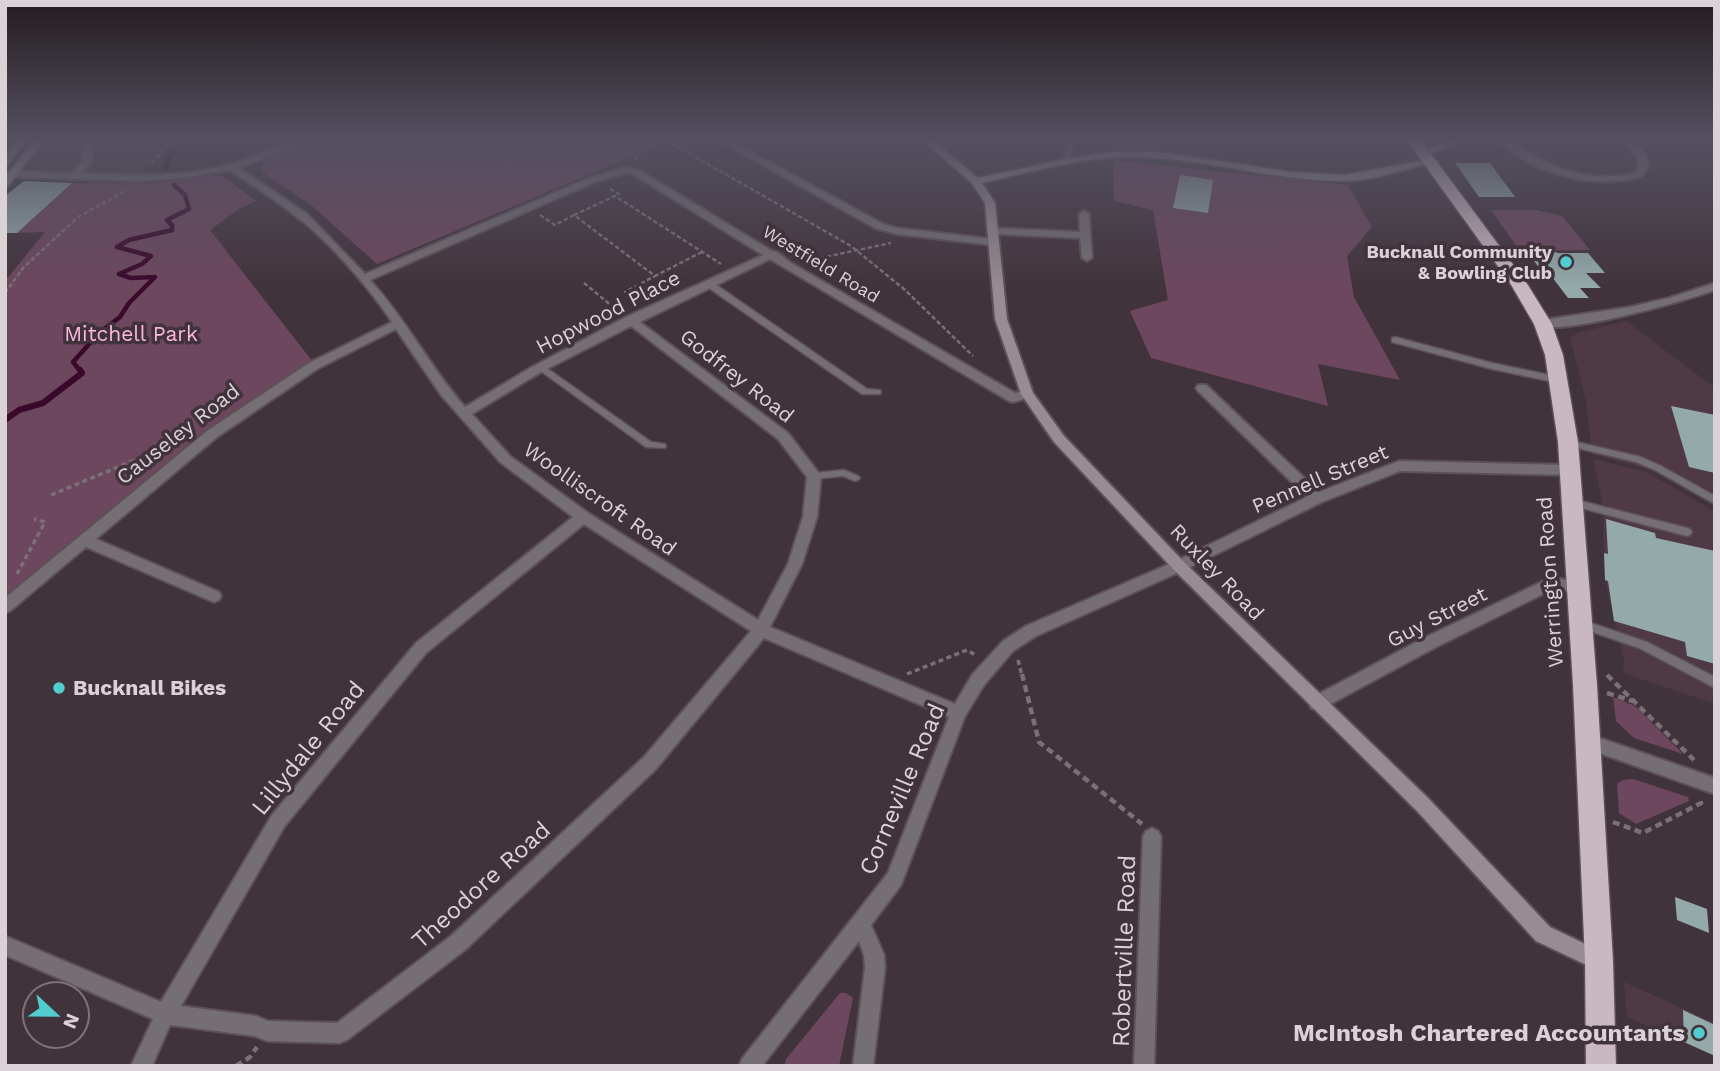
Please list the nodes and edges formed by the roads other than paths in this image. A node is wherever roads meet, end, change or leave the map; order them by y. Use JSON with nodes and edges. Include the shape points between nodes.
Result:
{"nodes":[{"id":1,"x":264,"y":189,"type":"edge"},
{"id":2,"x":572,"y":189,"type":"edge"},
{"id":3,"x":664,"y":189,"type":"edge"},
{"id":4,"x":811,"y":189,"type":"edge"},
{"id":5,"x":981,"y":189,"type":"edge"},
{"id":6,"x":1449,"y":189,"type":"edge"},
{"id":7,"x":1084,"y":214,"type":"dead end"},
{"id":8,"x":1084,"y":235,"type":"junction"},
{"id":9,"x":993,"y":236,"type":"junction"},
{"id":10,"x":773,"y":254,"type":"junction"},
{"id":11,"x":1087,"y":258,"type":"dead end"},
{"id":12,"x":364,"y":278,"type":"junction"},
{"id":13,"x":709,"y":284,"type":"junction"},
{"id":14,"x":1715,"y":286,"type":"edge"},
{"id":15,"x":630,"y":320,"type":"junction"},
{"id":16,"x":397,"y":324,"type":"junction"},
{"id":17,"x":1543,"y":324,"type":"junction"},
{"id":18,"x":1395,"y":340,"type":"dead end"},
{"id":19,"x":541,"y":366,"type":"junction"},
{"id":20,"x":1559,"y":380,"type":"junction"},
{"id":21,"x":1202,"y":388,"type":"dead end"},
{"id":22,"x":877,"y":392,"type":"dead end"},
{"id":23,"x":1027,"y":394,"type":"junction"},
{"id":24,"x":465,"y":412,"type":"junction"},
{"id":25,"x":1568,"y":442,"type":"junction"},
{"id":26,"x":662,"y":446,"type":"dead end"},
{"id":27,"x":1570,"y":470,"type":"junction"},
{"id":28,"x":814,"y":476,"type":"junction"},
{"id":29,"x":855,"y":478,"type":"dead end"},
{"id":30,"x":1317,"y":498,"type":"junction"},
{"id":31,"x":1715,"y":501,"type":"edge"},
{"id":32,"x":1573,"y":502,"type":"junction"},
{"id":33,"x":583,"y":517,"type":"junction"},
{"id":34,"x":1687,"y":532,"type":"dead end"},
{"id":35,"x":83,"y":540,"type":"junction"},
{"id":36,"x":1179,"y":566,"type":"junction"},
{"id":37,"x":1579,"y":588,"type":"junction"},
{"id":38,"x":214,"y":596,"type":"dead end"},
{"id":39,"x":5,"y":607,"type":"edge"},
{"id":40,"x":1581,"y":624,"type":"junction"},
{"id":41,"x":761,"y":630,"type":"junction"},
{"id":42,"x":1715,"y":683,"type":"edge"},
{"id":43,"x":1317,"y":703,"type":"junction"},
{"id":44,"x":958,"y":713,"type":"junction"},
{"id":45,"x":1588,"y":742,"type":"junction"},
{"id":46,"x":1715,"y":786,"type":"edge"},
{"id":47,"x":1152,"y":837,"type":"road end"},
{"id":48,"x":861,"y":924,"type":"junction"},
{"id":49,"x":5,"y":945,"type":"edge"},
{"id":50,"x":1599,"y":961,"type":"junction"},
{"id":51,"x":164,"y":1014,"type":"junction"},
{"id":52,"x":141,"y":1066,"type":"edge"},
{"id":53,"x":749,"y":1066,"type":"edge"},
{"id":54,"x":863,"y":1066,"type":"edge"},
{"id":55,"x":1144,"y":1066,"type":"edge"},
{"id":56,"x":1601,"y":1066,"type":"edge"}],
"edges":[{"from":1,"to":12,"type":"street","name":"Woolliscroft Road","via":[[303,216]]},
{"from":2,"to":12,"type":"street","name":"Westfield Road"},
{"from":3,"to":10,"type":"street","name":"Westfield Road"},
{"from":4,"to":9,"type":"street","via":[[896,232]]},
{"from":5,"to":9,"type":"street","name":"Ruxley Road","via":[[990,203]]},
{"from":6,"to":17,"type":"highway","name":"Werrington Road"},
{"from":7,"to":8,"type":"street"},
{"from":8,"to":9,"type":"street"},
{"from":8,"to":11,"type":"street"},
{"from":9,"to":23,"type":"street","name":"Ruxley Road","via":[[1001,319]]},
{"from":10,"to":13,"type":"street","name":"Hopwood Place"},
{"from":10,"to":23,"type":"street","name":"Westfield Road","via":[[1013,398]]},
{"from":12,"to":16,"type":"street","name":"Woolliscroft Road"},
{"from":13,"to":15,"type":"street","name":"Hopwood Place"},
{"from":13,"to":22,"type":"lane","via":[[864,392]]},
{"from":14,"to":17,"type":"street","via":[[1625,311]]},
{"from":15,"to":19,"type":"street","name":"Hopwood Place"},
{"from":15,"to":28,"type":"street","name":"Godfrey Road","via":[[783,436]]},
{"from":16,"to":24,"type":"street","name":"Woolliscroft Road","via":[[445,392]]},
{"from":16,"to":35,"type":"street","name":"Causeley Road","via":[[313,366],[212,434]]},
{"from":17,"to":20,"type":"highway","name":"Werrington Road"},
{"from":18,"to":20,"type":"lane"},
{"from":19,"to":24,"type":"street","name":"Hopwood Place"},
{"from":19,"to":26,"type":"lane","via":[[649,445]]},
{"from":20,"to":25,"type":"highway","name":"Werrington Road"},
{"from":21,"to":30,"type":"street"},
{"from":23,"to":36,"type":"street","name":"Ruxley Road","via":[[1059,439]]},
{"from":24,"to":33,"type":"street","name":"Woolliscroft Road","via":[[505,458]]},
{"from":25,"to":27,"type":"highway","name":"Werrington Road"},
{"from":25,"to":31,"type":"lane","via":[[1638,459]]},
{"from":27,"to":30,"type":"street","name":"Pennell Street","via":[[1399,466]]},
{"from":27,"to":32,"type":"highway","name":"Werrington Road"},
{"from":28,"to":29,"type":"lane","via":[[844,473]]},
{"from":28,"to":41,"type":"street","via":[[810,517],[795,564]]},
{"from":30,"to":36,"type":"street","name":"Pennell Street"},
{"from":32,"to":34,"type":"lane"},
{"from":32,"to":37,"type":"highway","name":"Werrington Road"},
{"from":33,"to":41,"type":"street","name":"Woolliscroft Road"},
{"from":33,"to":51,"type":"street","name":"Lillydale Road","via":[[421,648],[278,821]]},
{"from":35,"to":38,"type":"street"},
{"from":35,"to":39,"type":"street","name":"Causeley Road"},
{"from":36,"to":43,"type":"street","name":"Ruxley Road"},
{"from":36,"to":44,"type":"street","name":"Corneville Road","via":[[1014,642],[990,664]]},
{"from":37,"to":40,"type":"highway","name":"Werrington Road"},
{"from":37,"to":43,"type":"street","name":"Guy Street","via":[[1552,583]]},
{"from":40,"to":42,"type":"lane","via":[[1643,645]]},
{"from":40,"to":45,"type":"highway","name":"Werrington Road"},
{"from":41,"to":44,"type":"street","name":"Woolliscroft Road"},
{"from":41,"to":51,"type":"street","name":"Theodore Road","via":[[650,763],[458,943],[340,1033],[267,1031]]},
{"from":43,"to":50,"type":"street","name":"Ruxley Road","via":[[1423,804],[1543,934]]},
{"from":44,"to":48,"type":"street","name":"Corneville Road","via":[[895,879]]},
{"from":45,"to":46,"type":"street"},
{"from":45,"to":50,"type":"highway","name":"Werrington Road"},
{"from":47,"to":55,"type":"street","name":"Robertville Road"},
{"from":48,"to":53,"type":"street","name":"Corneville Road"},
{"from":48,"to":54,"type":"street","via":[[875,968]]},
{"from":49,"to":51,"type":"street"},
{"from":50,"to":56,"type":"highway","name":"Werrington Road"},
{"from":51,"to":52,"type":"street","name":"Lillydale Road"}]}
